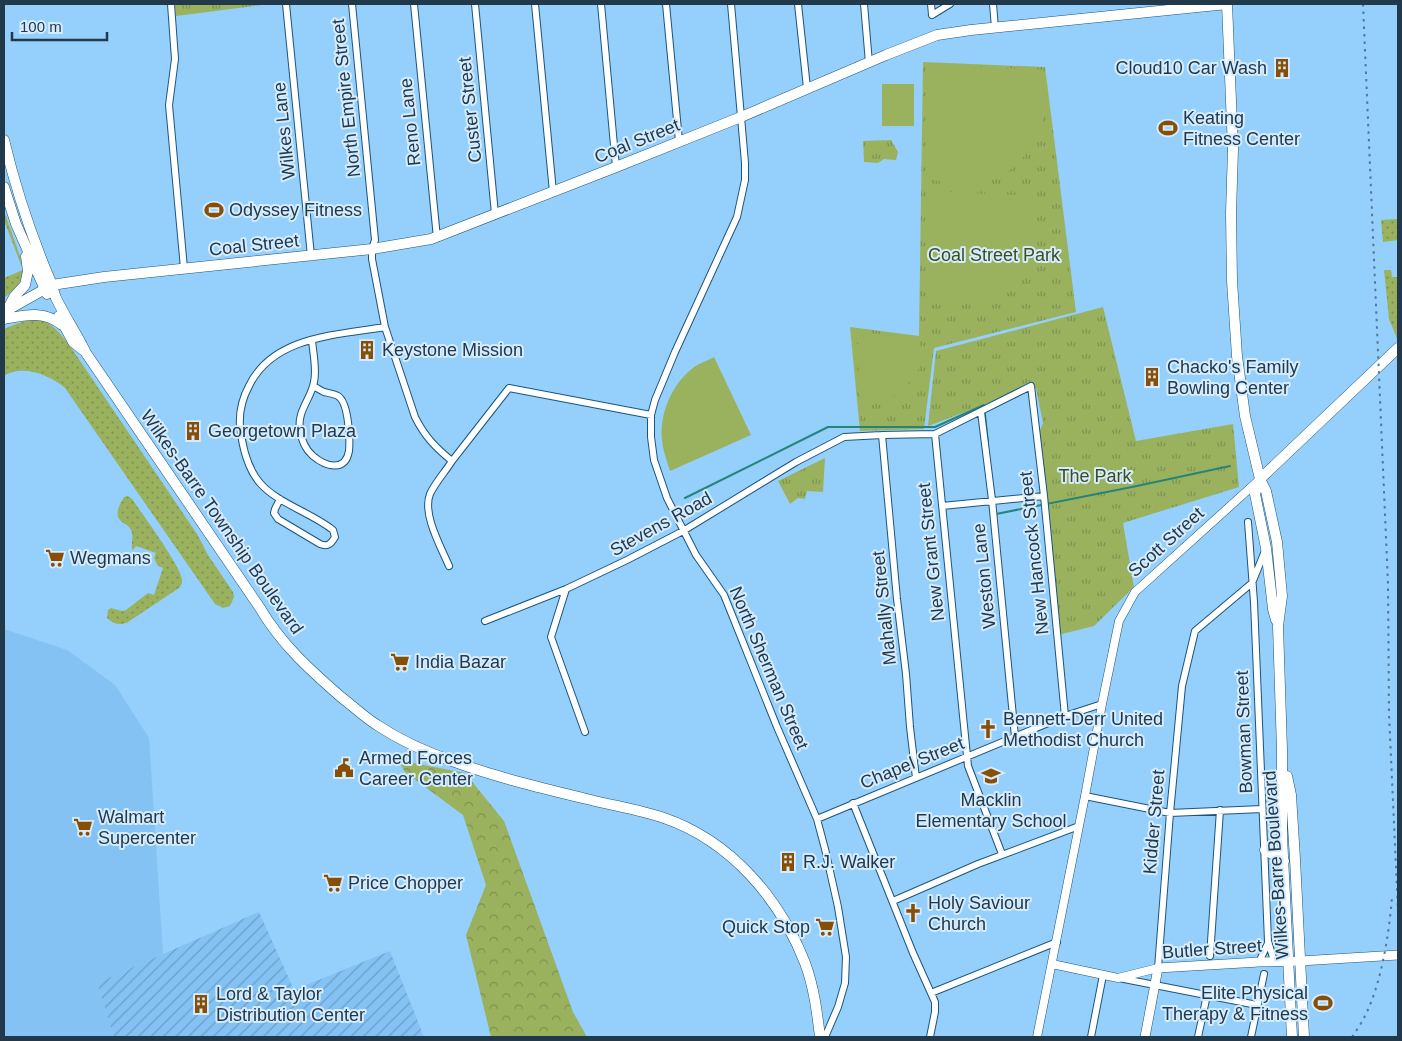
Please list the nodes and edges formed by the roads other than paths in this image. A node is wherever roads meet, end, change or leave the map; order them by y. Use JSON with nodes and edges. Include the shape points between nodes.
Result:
{"nodes":[{"id":1,"x":171,"y":4,"type":"edge"},
{"id":2,"x":286,"y":4,"type":"edge"},
{"id":3,"x":352,"y":4,"type":"edge"},
{"id":4,"x":414,"y":4,"type":"edge"},
{"id":5,"x":475,"y":4,"type":"edge"},
{"id":6,"x":535,"y":4,"type":"edge"},
{"id":7,"x":601,"y":4,"type":"edge"},
{"id":8,"x":666,"y":4,"type":"edge"},
{"id":9,"x":731,"y":4,"type":"edge"},
{"id":10,"x":798,"y":4,"type":"edge"},
{"id":11,"x":864,"y":4,"type":"edge"},
{"id":12,"x":931,"y":4,"type":"edge"},
{"id":13,"x":950,"y":4,"type":"edge"},
{"id":14,"x":994,"y":4,"type":"edge"},
{"id":15,"x":1227,"y":4,"type":"edge"},
{"id":16,"x":995,"y":28,"type":"junction"},
{"id":17,"x":869,"y":63,"type":"junction"},
{"id":18,"x":807,"y":88,"type":"junction"},
{"id":19,"x":741,"y":116,"type":"junction"},
{"id":20,"x":4,"y":140,"type":"edge"},
{"id":21,"x":679,"y":142,"type":"junction"},
{"id":22,"x":616,"y":167,"type":"junction"},
{"id":23,"x":4,"y":187,"type":"edge"},
{"id":24,"x":553,"y":192,"type":"junction"},
{"id":25,"x":496,"y":214,"type":"junction"},
{"id":26,"x":437,"y":238,"type":"junction"},
{"id":27,"x":25,"y":245,"type":"junction"},
{"id":28,"x":372,"y":249,"type":"junction"},
{"id":29,"x":311,"y":256,"type":"junction"},
{"id":30,"x":184,"y":268,"type":"junction"},
{"id":31,"x":48,"y":287,"type":"junction"},
{"id":32,"x":5,"y":313,"type":"edge"},
{"id":33,"x":385,"y":327,"type":"junction"},
{"id":34,"x":66,"y":328,"type":"junction"},
{"id":35,"x":312,"y":340,"type":"junction"},
{"id":36,"x":1398,"y":348,"type":"edge"},
{"id":37,"x":86,"y":353,"type":"junction"},
{"id":38,"x":313,"y":386,"type":"junction"},
{"id":39,"x":981,"y":412,"type":"junction"},
{"id":40,"x":652,"y":415,"type":"junction"},
{"id":41,"x":934,"y":434,"type":"junction"},
{"id":42,"x":882,"y":435,"type":"junction"},
{"id":43,"x":452,"y":461,"type":"junction"},
{"id":44,"x":1260,"y":479,"type":"junction"},
{"id":45,"x":1044,"y":496,"type":"junction"},
{"id":46,"x":280,"y":499,"type":"junction"},
{"id":47,"x":992,"y":500,"type":"junction"},
{"id":48,"x":942,"y":506,"type":"junction"},
{"id":49,"x":1248,"y":522,"type":"dead end"},
{"id":50,"x":683,"y":532,"type":"junction"},
{"id":51,"x":1266,"y":548,"type":"junction"},
{"id":52,"x":449,"y":566,"type":"dead end"},
{"id":53,"x":1252,"y":583,"type":"junction"},
{"id":54,"x":566,"y":589,"type":"junction"},
{"id":55,"x":485,"y":620,"type":"dead end"},
{"id":56,"x":1278,"y":626,"type":"junction"},
{"id":57,"x":1102,"y":704,"type":"junction"},
{"id":58,"x":1065,"y":716,"type":"junction"},
{"id":59,"x":585,"y":732,"type":"dead end"},
{"id":60,"x":1015,"y":737,"type":"junction"},
{"id":61,"x":1282,"y":750,"type":"junction"},
{"id":62,"x":967,"y":757,"type":"junction"},
{"id":63,"x":916,"y":778,"type":"junction"},
{"id":64,"x":1085,"y":796,"type":"junction"},
{"id":65,"x":853,"y":803,"type":"junction"},
{"id":66,"x":1262,"y":809,"type":"junction"},
{"id":67,"x":1220,"y":810,"type":"junction"},
{"id":68,"x":1170,"y":812,"type":"junction"},
{"id":69,"x":817,"y":819,"type":"junction"},
{"id":70,"x":1079,"y":826,"type":"junction"},
{"id":71,"x":1265,"y":850,"type":"junction"},
{"id":72,"x":1002,"y":854,"type":"junction"},
{"id":73,"x":1284,"y":861,"type":"junction"},
{"id":74,"x":893,"y":902,"type":"junction"},
{"id":75,"x":1057,"y":942,"type":"junction"},
{"id":76,"x":1268,"y":942,"type":"junction"},
{"id":77,"x":1210,"y":956,"type":"dead end"},
{"id":78,"x":1398,"y":956,"type":"edge"},
{"id":79,"x":1274,"y":961,"type":"junction"},
{"id":80,"x":1259,"y":962,"type":"junction"},
{"id":81,"x":1294,"y":962,"type":"junction"},
{"id":82,"x":1052,"y":964,"type":"junction"},
{"id":83,"x":1158,"y":968,"type":"junction"},
{"id":84,"x":1264,"y":974,"type":"dead end"},
{"id":85,"x":1103,"y":975,"type":"junction"},
{"id":86,"x":1118,"y":978,"type":"junction"},
{"id":87,"x":1155,"y":986,"type":"junction"},
{"id":88,"x":931,"y":993,"type":"junction"},
{"id":89,"x":1206,"y":995,"type":"junction"},
{"id":90,"x":1258,"y":1005,"type":"junction"},
{"id":91,"x":820,"y":1037,"type":"edge"},
{"id":92,"x":825,"y":1037,"type":"edge"},
{"id":93,"x":930,"y":1037,"type":"edge"},
{"id":94,"x":1037,"y":1037,"type":"edge"},
{"id":95,"x":1091,"y":1037,"type":"edge"},
{"id":96,"x":1145,"y":1037,"type":"edge"},
{"id":97,"x":1198,"y":1037,"type":"edge"},
{"id":98,"x":1251,"y":1037,"type":"edge"},
{"id":99,"x":1292,"y":1037,"type":"edge"},
{"id":100,"x":1304,"y":1037,"type":"edge"}],
"edges":[{"from":1,"to":30,"type":"street","via":[[175,59],[169,105]]},
{"from":2,"to":29,"type":"street","name":"Wilkes Lane"},
{"from":3,"to":28,"type":"street","name":"North Empire Street","via":[[375,240]]},
{"from":4,"to":26,"type":"street","name":"Reno Lane"},
{"from":5,"to":25,"type":"street","name":"Custer Street"},
{"from":6,"to":24,"type":"street"},
{"from":7,"to":22,"type":"street"},
{"from":8,"to":21,"type":"street"},
{"from":9,"to":19,"type":"street","name":"North Sherman Street"},
{"from":10,"to":18,"type":"street"},
{"from":11,"to":17,"type":"street"},
{"from":12,"to":13,"type":"street","via":[[932,15]]},
{"from":14,"to":16,"type":"street"},
{"from":15,"to":16,"type":"main road","name":"Coal Street"},
{"from":15,"to":44,"type":"main road","via":[[1233,146],[1232,281],[1245,416]]},
{"from":16,"to":17,"type":"main road","name":"Coal Street","via":[[937,35]]},
{"from":17,"to":18,"type":"main road","name":"Coal Street"},
{"from":18,"to":19,"type":"main road","name":"Coal Street"},
{"from":19,"to":21,"type":"main road","name":"Coal Street"},
{"from":19,"to":40,"type":"street","name":"North Sherman Street","via":[[745,180],[737,217],[663,379]]},
{"from":20,"to":31,"type":"main road","name":"Wilkes-Barre Township Boulevard"},
{"from":21,"to":22,"type":"main road","name":"Coal Street"},
{"from":22,"to":24,"type":"main road","name":"Coal Street"},
{"from":23,"to":27,"type":"main road","name":"Wilkes-Barre Township Boulevard"},
{"from":24,"to":25,"type":"main road","name":"Coal Street"},
{"from":25,"to":26,"type":"main road","name":"Coal Street"},
{"from":26,"to":28,"type":"main road","name":"Coal Street"},
{"from":27,"to":31,"type":"main road","name":"Wilkes-Barre Township Boulevard"},
{"from":27,"to":32,"type":"main road","via":[[28,271],[24,285]]},
{"from":28,"to":29,"type":"main road","name":"Coal Street"},
{"from":28,"to":33,"type":"street","name":"North Empire Street"},
{"from":29,"to":30,"type":"main road","name":"Coal Street"},
{"from":30,"to":31,"type":"main road","name":"Coal Street","via":[[104,276]]},
{"from":31,"to":32,"type":"main road","name":"Coal Street"},
{"from":31,"to":34,"type":"main road","name":"Wilkes-Barre Township Boulevard"},
{"from":31,"to":37,"type":"main road","name":"Wilkes-Barre Township Boulevard"},
{"from":32,"to":34,"type":"main road","via":[[18,316],[40,314],[54,318]]},
{"from":33,"to":35,"type":"street"},
{"from":33,"to":43,"type":"street","name":"North Empire Street","via":[[422,431]]},
{"from":34,"to":37,"type":"main road","name":"Wilkes-Barre Township Boulevard","via":[[73,342]]},
{"from":35,"to":38,"type":"street"},
{"from":35,"to":46,"type":"street","via":[[272,357],[252,379],[242,403],[240,432],[246,457],[261,484]]},
{"from":36,"to":44,"type":"main road","name":"Scott Street"},
{"from":37,"to":91,"type":"main road","name":"Wilkes-Barre Township Boulevard","via":[[270,626],[292,653],[377,725],[416,747],[520,782],[665,818],[721,848],[757,882],[787,924],[805,964],[815,1000]]},
{"from":38,"to":38,"type":"street","via":[[341,398],[344,404],[349,451],[338,466],[314,457],[300,432],[302,410]]},
{"from":39,"to":41,"type":"street"},
{"from":39,"to":45,"type":"street","name":"New Hancock Street","via":[[1031,386]]},
{"from":39,"to":47,"type":"street","name":"Weston Lane"},
{"from":40,"to":43,"type":"street","via":[[509,388]]},
{"from":40,"to":50,"type":"street","name":"North Sherman Street","via":[[654,460]]},
{"from":41,"to":42,"type":"street"},
{"from":41,"to":48,"type":"street","name":"New Grant Street"},
{"from":42,"to":50,"type":"street","name":"Stevens Road","via":[[844,437],[796,462]]},
{"from":42,"to":63,"type":"street","name":"Mahally Street"},
{"from":43,"to":52,"type":"street","via":[[430,496],[429,510]]},
{"from":44,"to":51,"type":"main road","name":"Wilkes-Barre Boulevard","via":[[1255,494]]},
{"from":44,"to":56,"type":"main road","name":"Wilkes-Barre Boulevard","via":[[1266,491],[1277,542],[1282,596]]},
{"from":44,"to":57,"type":"street","name":"Scott Street","via":[[1135,592],[1119,621]]},
{"from":45,"to":47,"type":"street"},
{"from":45,"to":58,"type":"street","name":"New Hancock Street"},
{"from":46,"to":46,"type":"street","via":[[333,530],[335,537],[331,544],[320,544],[278,520],[274,513]]},
{"from":47,"to":48,"type":"street"},
{"from":47,"to":60,"type":"street","name":"Weston Lane"},
{"from":48,"to":62,"type":"street","name":"New Grant Street"},
{"from":49,"to":53,"type":"street","name":"Bowman Street"},
{"from":50,"to":54,"type":"street","name":"Stevens Road"},
{"from":50,"to":69,"type":"street","name":"North Sherman Street","via":[[724,595]]},
{"from":51,"to":53,"type":"street","name":"Kidder Street"},
{"from":51,"to":56,"type":"main road","name":"Wilkes-Barre Boulevard"},
{"from":53,"to":66,"type":"street","name":"Bowman Street"},
{"from":53,"to":68,"type":"street","name":"Kidder Street","via":[[1195,632],[1182,686]]},
{"from":54,"to":55,"type":"street","name":"Stevens Road"},
{"from":54,"to":59,"type":"street","via":[[551,637]]},
{"from":56,"to":61,"type":"main road","name":"Wilkes-Barre Boulevard"},
{"from":57,"to":58,"type":"street","name":"Chapel Street"},
{"from":57,"to":64,"type":"street","name":"Scott Street"},
{"from":58,"to":60,"type":"street","name":"Chapel Street"},
{"from":60,"to":62,"type":"street","name":"Chapel Street"},
{"from":61,"to":73,"type":"main road","name":"Wilkes-Barre Boulevard"},
{"from":61,"to":81,"type":"main road","name":"Wilkes-Barre Boulevard","via":[[1290,795]]},
{"from":62,"to":63,"type":"street","name":"Chapel Street"},
{"from":62,"to":72,"type":"street","name":"New Grant Street"},
{"from":63,"to":65,"type":"street","name":"Chapel Street"},
{"from":64,"to":68,"type":"street"},
{"from":64,"to":70,"type":"street","name":"Scott Street"},
{"from":65,"to":69,"type":"street","name":"Chapel Street"},
{"from":65,"to":74,"type":"street"},
{"from":66,"to":67,"type":"street"},
{"from":66,"to":71,"type":"street","name":"Bowman Street"},
{"from":67,"to":68,"type":"street"},
{"from":67,"to":77,"type":"street"},
{"from":68,"to":83,"type":"street","name":"Kidder Street"},
{"from":69,"to":92,"type":"street","name":"North Sherman Street","via":[[846,957],[845,983]]},
{"from":70,"to":72,"type":"street"},
{"from":70,"to":75,"type":"street","name":"Scott Street"},
{"from":71,"to":73,"type":"main road"},
{"from":71,"to":76,"type":"street","name":"Bowman Street"},
{"from":72,"to":74,"type":"street"},
{"from":73,"to":81,"type":"main road","name":"Wilkes-Barre Boulevard"},
{"from":74,"to":88,"type":"street"},
{"from":75,"to":82,"type":"street","name":"Scott Street"},
{"from":75,"to":88,"type":"street"},
{"from":76,"to":79,"type":"street","name":"Bowman Street"},
{"from":76,"to":80,"type":"street","name":"Bowman Street"},
{"from":78,"to":81,"type":"main road","name":"Butler Street"},
{"from":79,"to":80,"type":"main road","name":"Butler Street"},
{"from":79,"to":81,"type":"main road","name":"Butler Street"},
{"from":80,"to":83,"type":"main road","name":"Butler Street"},
{"from":81,"to":99,"type":"main road","name":"Wilkes-Barre Boulevard"},
{"from":81,"to":100,"type":"main road","name":"Wilkes-Barre Boulevard"},
{"from":82,"to":85,"type":"street"},
{"from":82,"to":94,"type":"street","name":"Scott Street"},
{"from":83,"to":86,"type":"street","name":"Butler Street"},
{"from":83,"to":87,"type":"main road","name":"Kidder Street"},
{"from":84,"to":90,"type":"street"},
{"from":85,"to":86,"type":"street"},
{"from":85,"to":95,"type":"street"},
{"from":86,"to":87,"type":"street"},
{"from":87,"to":89,"type":"street"},
{"from":87,"to":96,"type":"main road","name":"Kidder Street"},
{"from":88,"to":93,"type":"street","via":[[935,1012]]},
{"from":89,"to":90,"type":"street"},
{"from":89,"to":97,"type":"street"},
{"from":90,"to":98,"type":"street"}]}
